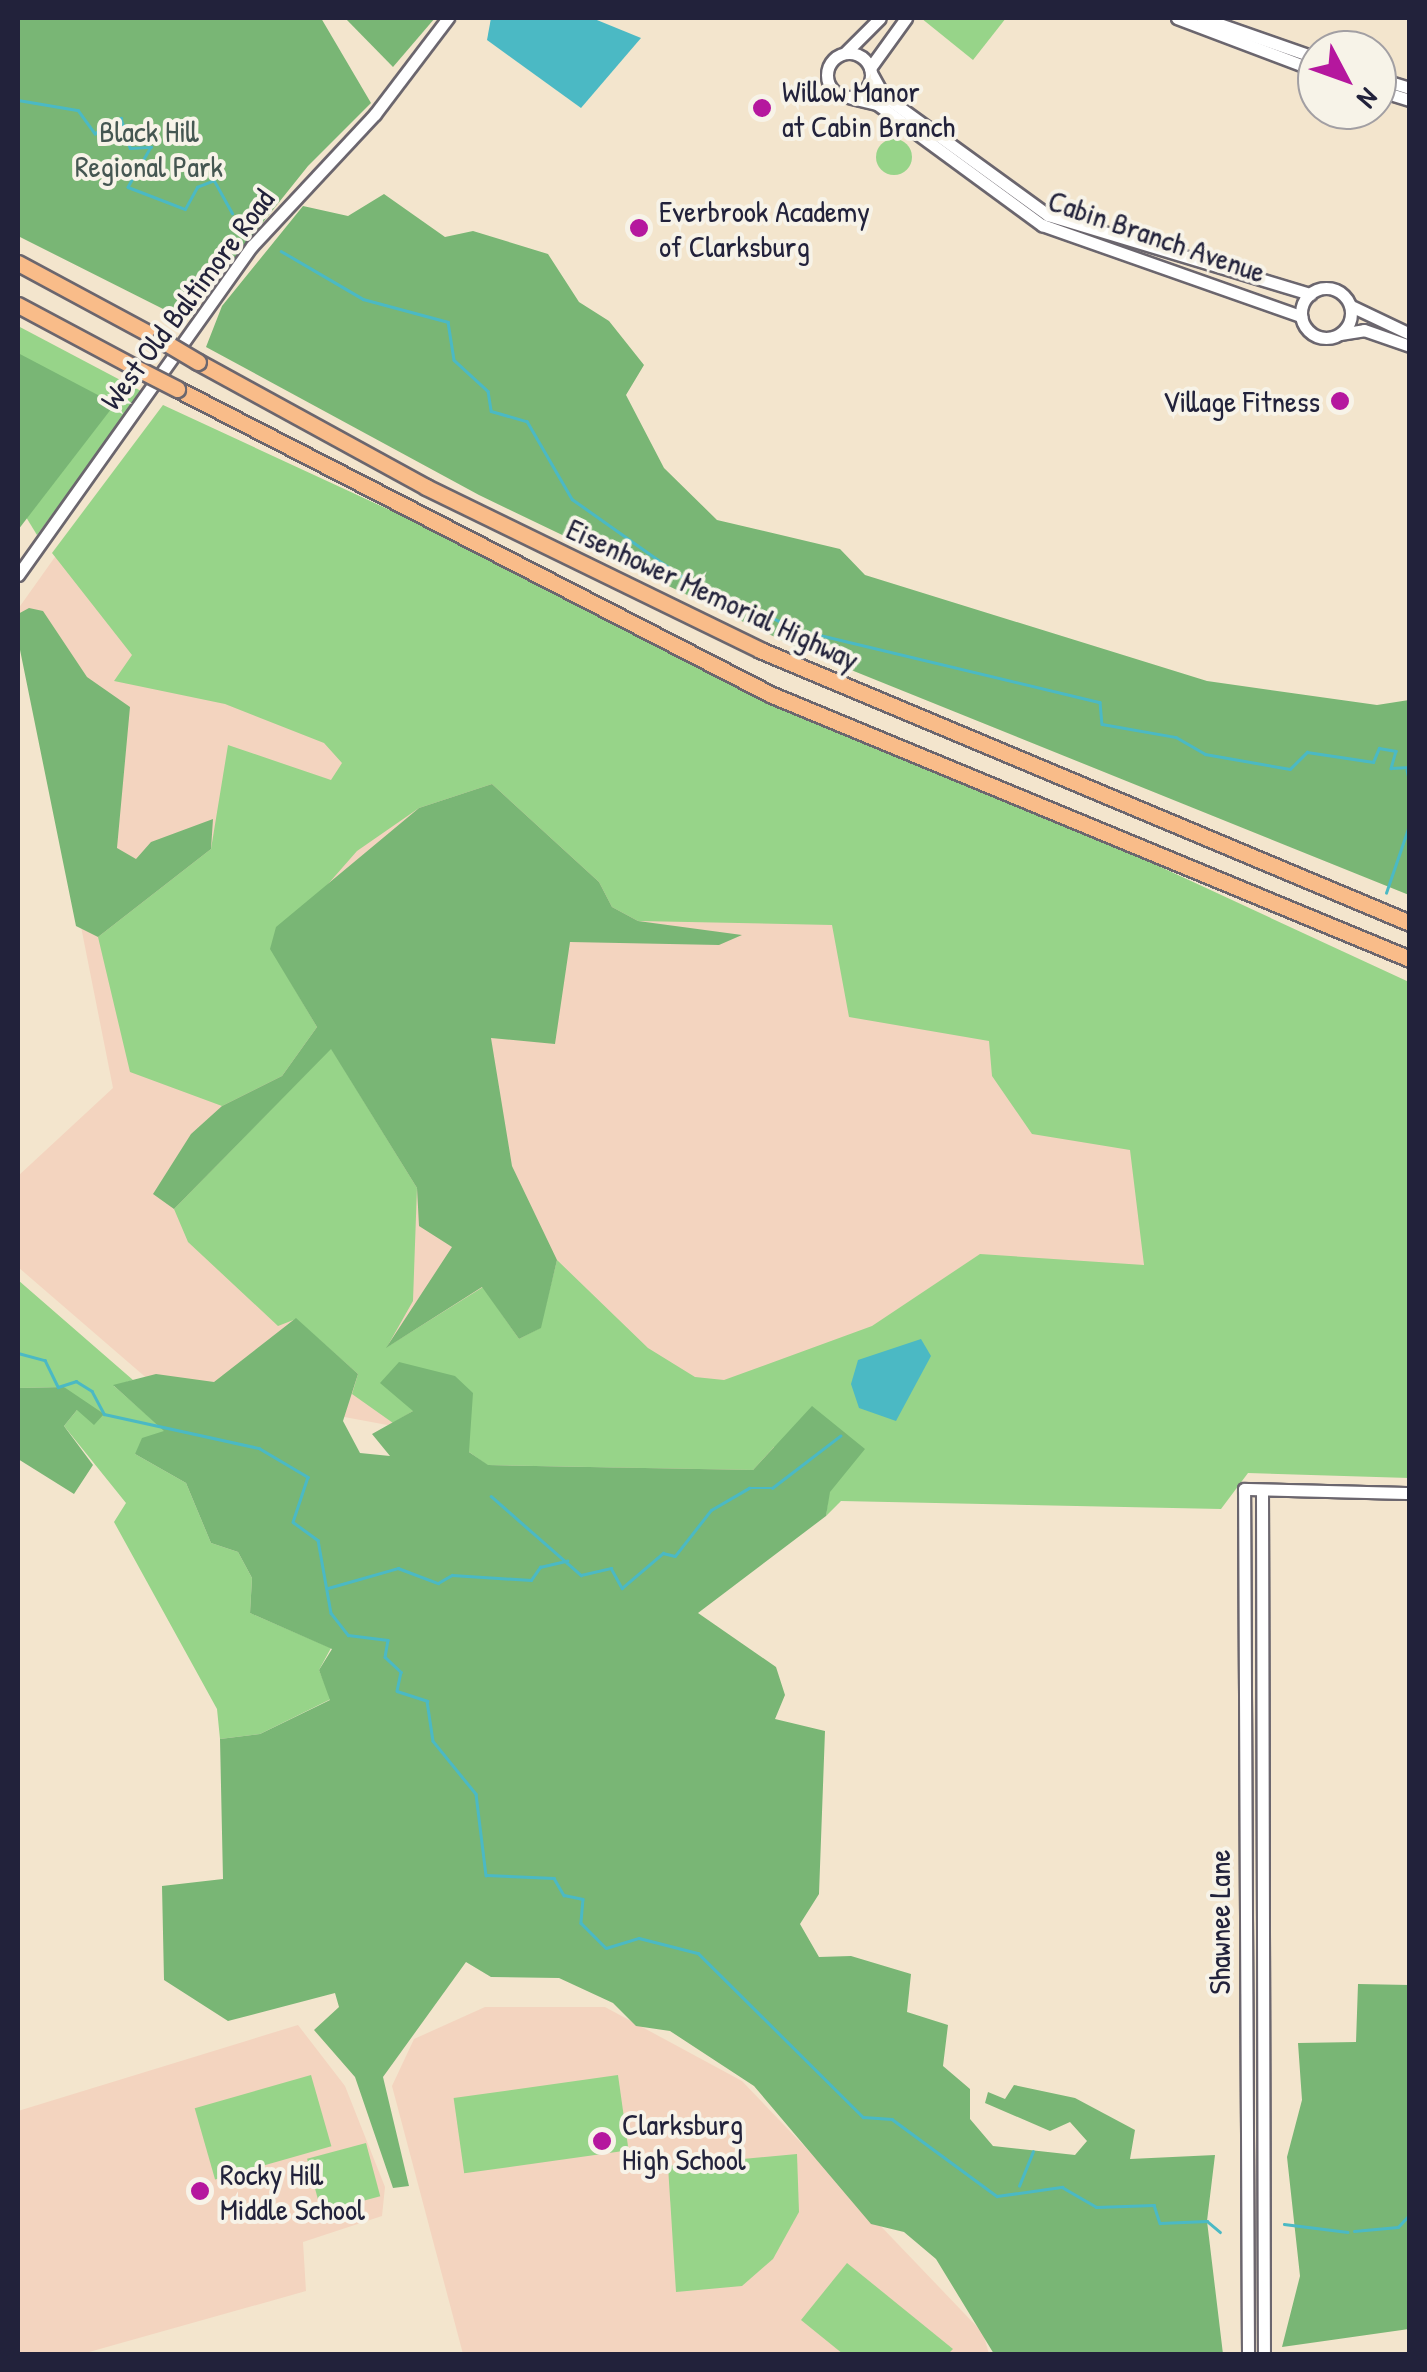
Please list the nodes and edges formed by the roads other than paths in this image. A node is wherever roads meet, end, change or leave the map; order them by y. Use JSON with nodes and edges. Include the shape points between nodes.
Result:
{"nodes":[{"id":1,"x":448,"y":18,"type":"edge"},
{"id":2,"x":880,"y":18,"type":"edge"},
{"id":3,"x":906,"y":18,"type":"edge"},
{"id":4,"x":1177,"y":18,"type":"edge"},
{"id":5,"x":1202,"y":18,"type":"edge"},
{"id":6,"x":1297,"y":51,"type":"edge"},
{"id":7,"x":844,"y":53,"type":"junction"},
{"id":8,"x":1297,"y":63,"type":"edge"},
{"id":9,"x":870,"y":71,"type":"junction"},
{"id":10,"x":851,"y":98,"type":"junction"},
{"id":11,"x":18,"y":262,"type":"edge"},
{"id":12,"x":1310,"y":294,"type":"junction"},
{"id":13,"x":1350,"y":304,"type":"junction"},
{"id":14,"x":18,"y":305,"type":"edge"},
{"id":15,"x":1301,"y":316,"type":"junction"},
{"id":16,"x":1340,"y":334,"type":"junction"},
{"id":17,"x":1410,"y":334,"type":"edge"},
{"id":18,"x":1410,"y":346,"type":"edge"},
{"id":19,"x":18,"y":576,"type":"edge"},
{"id":20,"x":1410,"y":923,"type":"edge"},
{"id":21,"x":1410,"y":959,"type":"edge"},
{"id":22,"x":1262,"y":1490,"type":"junction"},
{"id":23,"x":1410,"y":1494,"type":"edge"},
{"id":24,"x":1248,"y":2354,"type":"edge"},
{"id":25,"x":1264,"y":2354,"type":"edge"}],
"edges":[{"from":1,"to":19,"type":"street","name":"West Old Baltimore Road","via":[[375,114],[252,246]]},
{"from":2,"to":7,"type":"street"},
{"from":3,"to":9,"type":"street"},
{"from":4,"to":8,"type":"street"},
{"from":5,"to":6,"type":"street"},
{"from":7,"to":9,"type":"street","name":"Cabin Branch Avenue"},
{"from":7,"to":10,"type":"street","via":[[826,75],[834,92]]},
{"from":9,"to":10,"type":"street"},
{"from":9,"to":12,"type":"street","name":"Cabin Branch Avenue","via":[[884,96],[1048,215]]},
{"from":10,"to":15,"type":"street","name":"Cabin Branch Avenue","via":[[877,104],[1042,225]]},
{"from":11,"to":20,"type":"highway","name":"Eisenhower Memorial Highway","bridge":true,"via":[[426,487],[760,650]]},
{"from":12,"to":13,"type":"street","via":[[1335,289]]},
{"from":12,"to":15,"type":"street"},
{"from":13,"to":16,"type":"street"},
{"from":13,"to":17,"type":"street"},
{"from":14,"to":21,"type":"highway","name":"Eisenhower Memorial Highway","bridge":true,"via":[[754,686]]},
{"from":15,"to":16,"type":"street","via":[[1318,337]]},
{"from":16,"to":18,"type":"street","via":[[1364,330]]},
{"from":22,"to":23,"type":"street"},
{"from":22,"to":24,"type":"street","name":"Shawnee Lane","via":[[1244,1489]]},
{"from":22,"to":25,"type":"street","name":"Shawnee Lane"}]}
